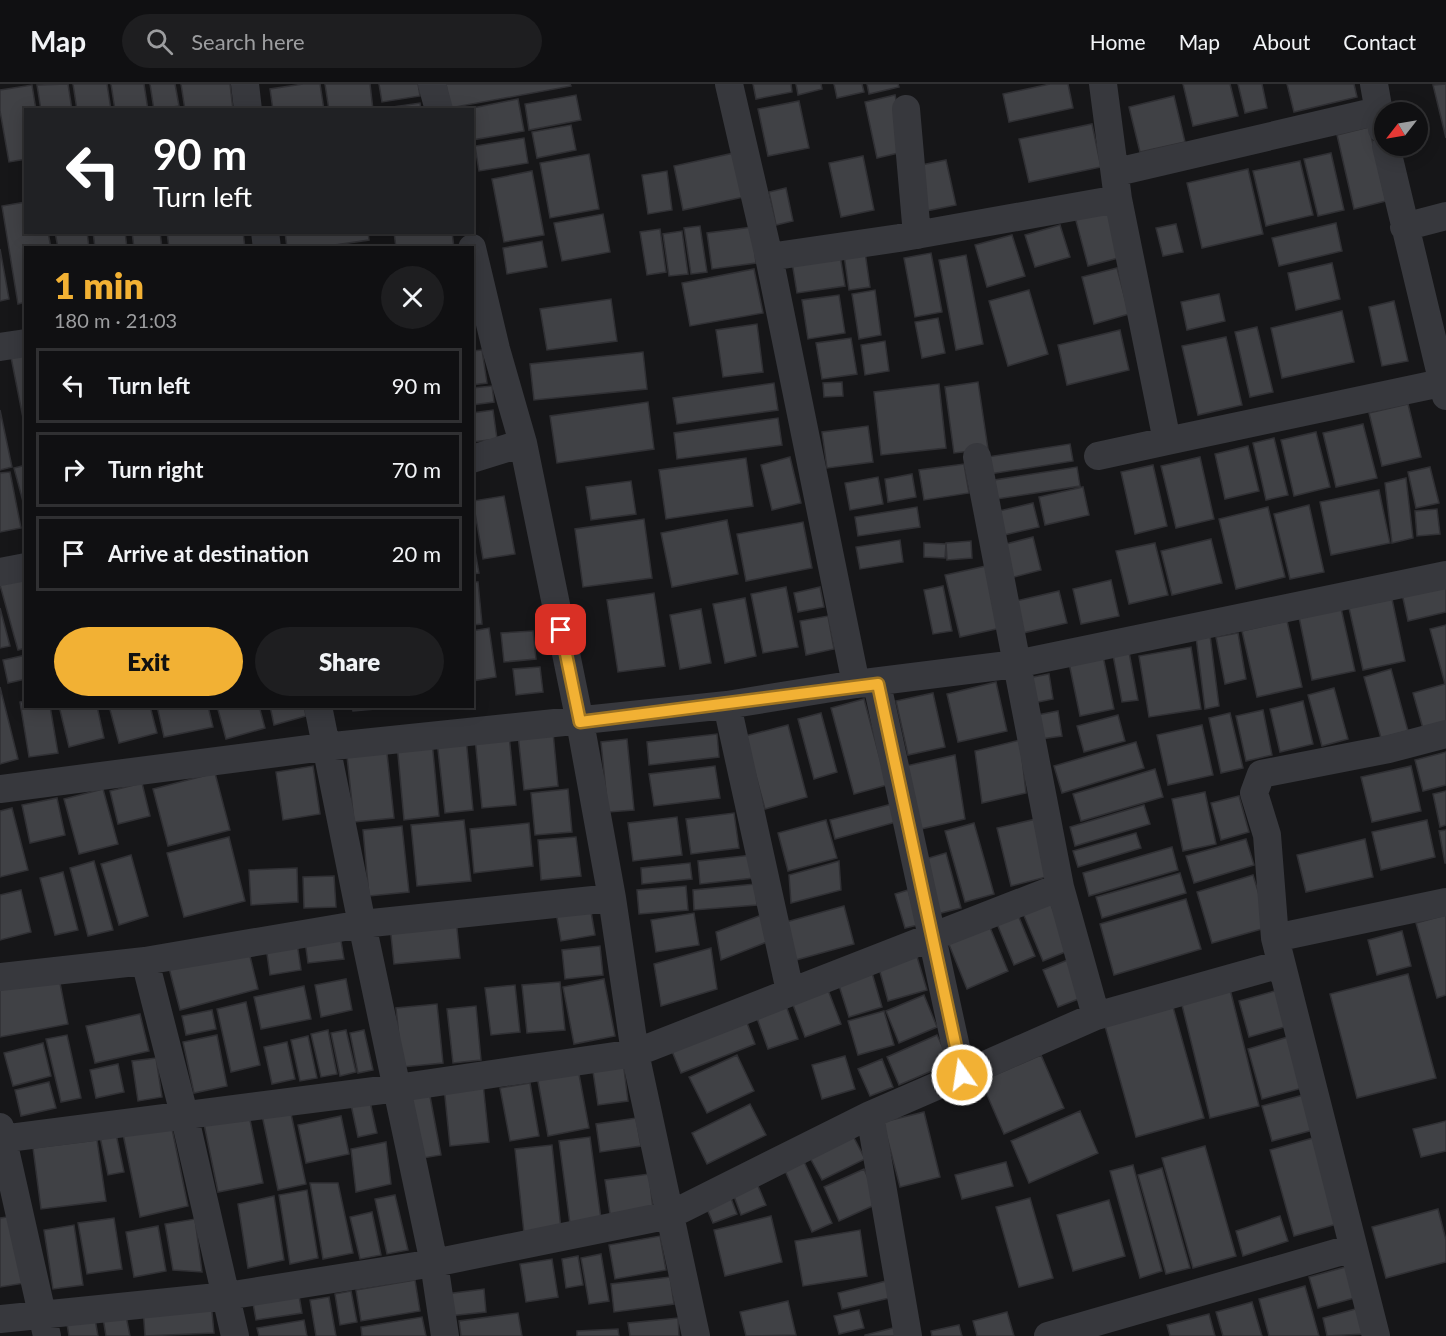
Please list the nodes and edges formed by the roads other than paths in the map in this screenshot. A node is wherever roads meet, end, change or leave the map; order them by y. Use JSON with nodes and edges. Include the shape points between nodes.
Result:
{"nodes":[{"id":1,"x":245,"y":84,"type":"edge"},
{"id":2,"x":432,"y":84,"type":"edge"},
{"id":3,"x":729,"y":84,"type":"edge"},
{"id":4,"x":1103,"y":84,"type":"edge"},
{"id":5,"x":1376,"y":97,"type":"edge"},
{"id":6,"x":248,"y":108,"type":"edge"},
{"id":7,"x":438,"y":108,"type":"edge"},
{"id":8,"x":906,"y":109,"type":"dead end"},
{"id":9,"x":1388,"y":156,"type":"edge"},
{"id":10,"x":1118,"y":186,"type":"junction"},
{"id":11,"x":1446,"y":216,"type":"edge"},
{"id":12,"x":1404,"y":226,"type":"junction"},
{"id":13,"x":917,"y":235,"type":"junction"},
{"id":14,"x":474,"y":256,"type":"edge"},
{"id":15,"x":769,"y":257,"type":"junction"},
{"id":16,"x":24,"y":343,"type":"edge"},
{"id":17,"x":0,"y":347,"type":"edge"},
{"id":18,"x":1445,"y":387,"type":"edge"},
{"id":19,"x":1167,"y":441,"type":"junction"},
{"id":20,"x":524,"y":443,"type":"junction"},
{"id":21,"x":1098,"y":456,"type":"dead end"},
{"id":22,"x":977,"y":457,"type":"dead end"},
{"id":23,"x":474,"y":458,"type":"edge"},
{"id":24,"x":24,"y":567,"type":"edge"},
{"id":25,"x":0,"y":572,"type":"edge"},
{"id":26,"x":1446,"y":575,"type":"edge"},
{"id":27,"x":1016,"y":664,"type":"junction"},
{"id":28,"x":867,"y":684,"type":"junction"},
{"id":29,"x":727,"y":705,"type":"junction"},
{"id":30,"x":318,"y":708,"type":"edge"},
{"id":31,"x":580,"y":722,"type":"junction"},
{"id":32,"x":1446,"y":734,"type":"edge"},
{"id":33,"x":324,"y":747,"type":"junction"},
{"id":34,"x":0,"y":789,"type":"edge"},
{"id":35,"x":1060,"y":887,"type":"junction"},
{"id":36,"x":612,"y":898,"type":"junction"},
{"id":37,"x":1446,"y":902,"type":"edge"},
{"id":38,"x":362,"y":924,"type":"junction"},
{"id":39,"x":932,"y":937,"type":"junction"},
{"id":40,"x":1278,"y":951,"type":"junction"},
{"id":41,"x":145,"y":961,"type":"junction"},
{"id":42,"x":0,"y":977,"type":"edge"},
{"id":43,"x":790,"y":991,"type":"junction"},
{"id":44,"x":1096,"y":1016,"type":"junction"},
{"id":45,"x":635,"y":1053,"type":"junction"},
{"id":46,"x":962,"y":1075,"type":"junction"},
{"id":47,"x":398,"y":1088,"type":"junction"},
{"id":48,"x":184,"y":1114,"type":"junction"},
{"id":49,"x":870,"y":1115,"type":"junction"},
{"id":50,"x":1,"y":1135,"type":"edge"},
{"id":51,"x":670,"y":1215,"type":"junction"},
{"id":52,"x":1353,"y":1248,"type":"junction"},
{"id":53,"x":434,"y":1263,"type":"junction"},
{"id":54,"x":227,"y":1296,"type":"junction"},
{"id":55,"x":0,"y":1319,"type":"edge"},
{"id":56,"x":45,"y":1326,"type":"edge"},
{"id":57,"x":235,"y":1336,"type":"edge"},
{"id":58,"x":445,"y":1336,"type":"edge"},
{"id":59,"x":696,"y":1336,"type":"edge"},
{"id":60,"x":908,"y":1336,"type":"edge"},
{"id":61,"x":1048,"y":1336,"type":"edge"},
{"id":62,"x":1376,"y":1336,"type":"edge"}],
"edges":[{"from":1,"to":6,"type":"street"},
{"from":2,"to":7,"type":"street"},
{"from":3,"to":15,"type":"street"},
{"from":4,"to":10,"type":"street"},
{"from":5,"to":10,"type":"street"},
{"from":8,"to":13,"type":"street"},
{"from":9,"to":12,"type":"street"},
{"from":10,"to":13,"type":"street"},
{"from":10,"to":19,"type":"street"},
{"from":11,"to":12,"type":"street"},
{"from":12,"to":18,"type":"street"},
{"from":13,"to":15,"type":"street"},
{"from":14,"to":20,"type":"street"},
{"from":15,"to":28,"type":"street"},
{"from":16,"to":17,"type":"street"},
{"from":18,"to":19,"type":"street"},
{"from":19,"to":21,"type":"street"},
{"from":20,"to":23,"type":"street"},
{"from":20,"to":31,"type":"street"},
{"from":22,"to":27,"type":"street"},
{"from":24,"to":25,"type":"street"},
{"from":26,"to":27,"type":"street"},
{"from":27,"to":28,"type":"street"},
{"from":27,"to":35,"type":"street"},
{"from":28,"to":29,"type":"street"},
{"from":28,"to":39,"type":"street"},
{"from":29,"to":31,"type":"street"},
{"from":29,"to":43,"type":"street"},
{"from":30,"to":33,"type":"street"},
{"from":31,"to":33,"type":"street"},
{"from":31,"to":36,"type":"street"},
{"from":32,"to":40,"type":"street","via":[[1261,774],[1254,793],[1267,836]]},
{"from":33,"to":34,"type":"street"},
{"from":33,"to":38,"type":"street"},
{"from":35,"to":39,"type":"street"},
{"from":35,"to":44,"type":"street"},
{"from":36,"to":38,"type":"street"},
{"from":36,"to":45,"type":"street"},
{"from":37,"to":40,"type":"street"},
{"from":38,"to":41,"type":"street"},
{"from":38,"to":47,"type":"street"},
{"from":39,"to":43,"type":"street"},
{"from":39,"to":46,"type":"street"},
{"from":40,"to":44,"type":"street"},
{"from":40,"to":52,"type":"street"},
{"from":41,"to":42,"type":"street"},
{"from":41,"to":48,"type":"street"},
{"from":43,"to":45,"type":"street"},
{"from":44,"to":46,"type":"street"},
{"from":45,"to":47,"type":"street"},
{"from":45,"to":51,"type":"street"},
{"from":46,"to":49,"type":"street"},
{"from":47,"to":48,"type":"street"},
{"from":47,"to":53,"type":"street"},
{"from":48,"to":50,"type":"street"},
{"from":48,"to":54,"type":"street"},
{"from":49,"to":51,"type":"street"},
{"from":49,"to":60,"type":"street"},
{"from":50,"to":56,"type":"street"},
{"from":51,"to":53,"type":"street"},
{"from":51,"to":59,"type":"street"},
{"from":52,"to":61,"type":"street"},
{"from":52,"to":62,"type":"street"},
{"from":53,"to":54,"type":"street"},
{"from":53,"to":58,"type":"street"},
{"from":54,"to":56,"type":"street"},
{"from":54,"to":57,"type":"street"},
{"from":55,"to":56,"type":"street"}]}
